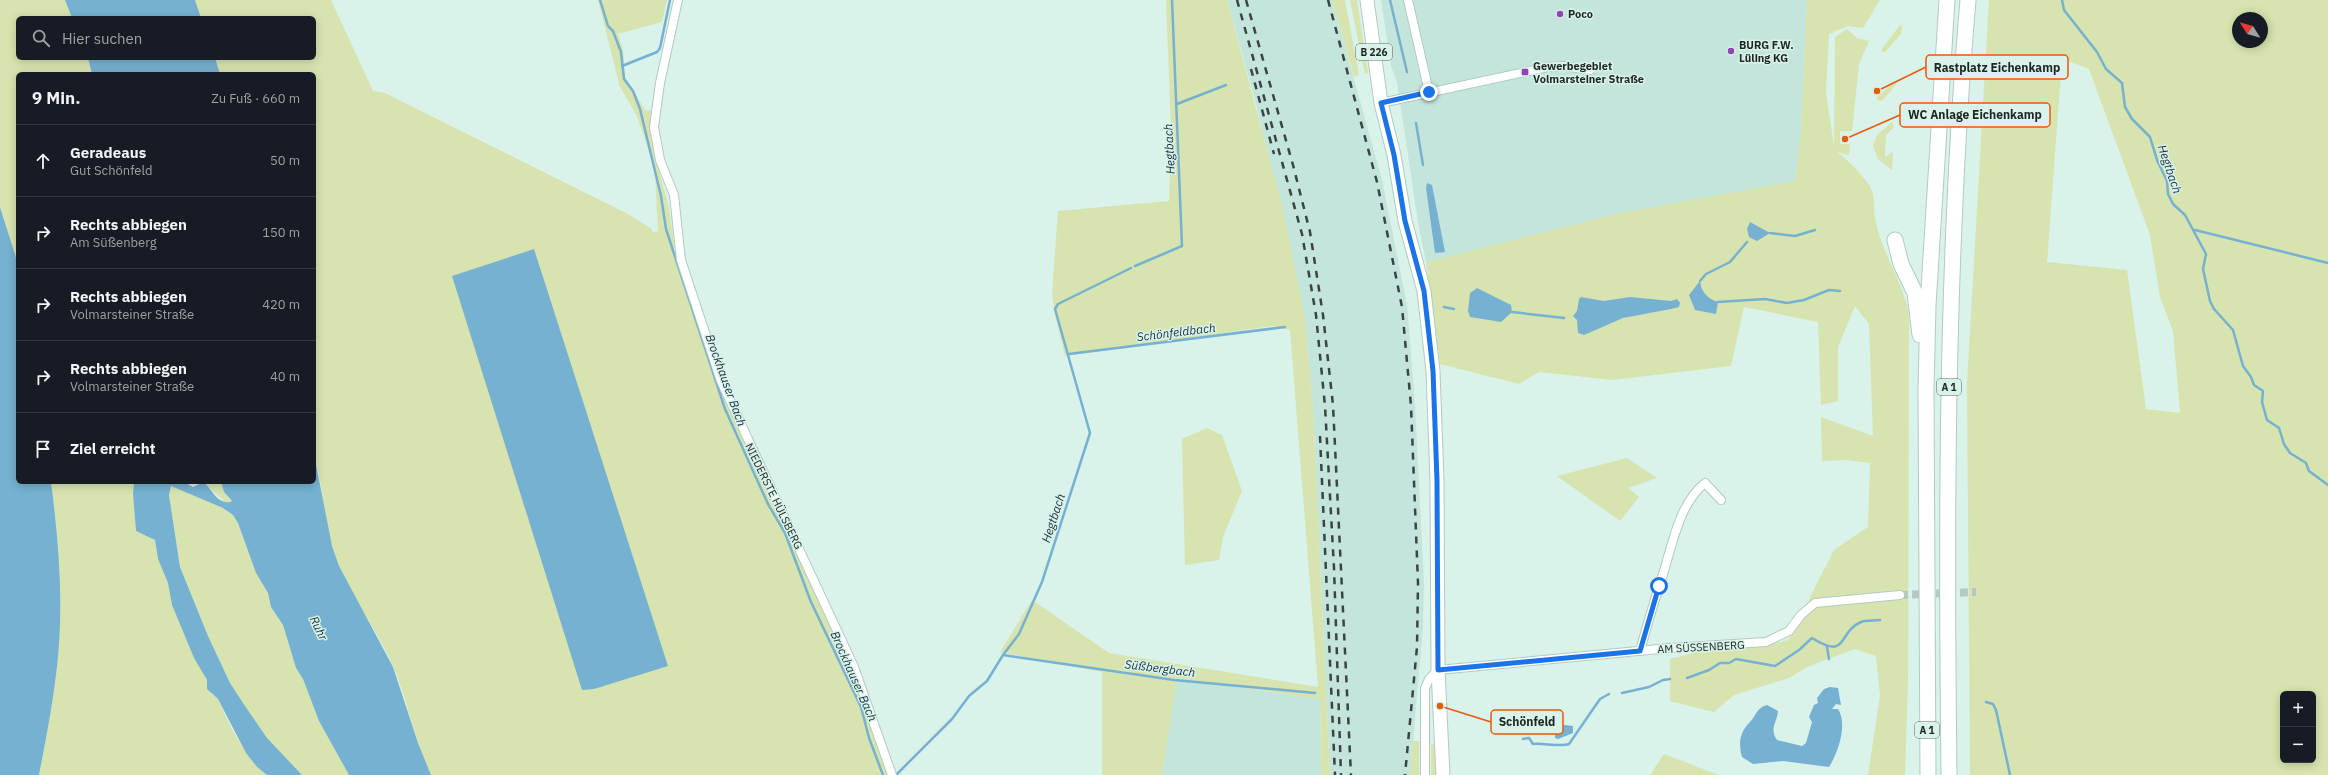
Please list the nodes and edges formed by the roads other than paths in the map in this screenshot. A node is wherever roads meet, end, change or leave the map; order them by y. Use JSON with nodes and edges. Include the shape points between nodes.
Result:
{"nodes":[{"id":1,"x":678,"y":0,"type":"edge"},
{"id":2,"x":1367,"y":0,"type":"edge"},
{"id":3,"x":1408,"y":0,"type":"edge"},
{"id":4,"x":1947,"y":0,"type":"edge"},
{"id":5,"x":1968,"y":0,"type":"edge"},
{"id":6,"x":1590,"y":70,"type":"dead end"},
{"id":7,"x":1429,"y":92,"type":"junction"},
{"id":8,"x":1381,"y":103,"type":"junction"},
{"id":9,"x":1895,"y":240,"type":"dead end"},
{"id":10,"x":1926,"y":390,"type":"junction"},
{"id":11,"x":1721,"y":500,"type":"dead end"},
{"id":12,"x":1900,"y":595,"type":"tunnel mouth"},
{"id":13,"x":1640,"y":651,"type":"junction"},
{"id":14,"x":1438,"y":670,"type":"junction"},
{"id":15,"x":892,"y":775,"type":"edge"},
{"id":16,"x":1425,"y":775,"type":"edge"},
{"id":17,"x":1443,"y":775,"type":"edge"},
{"id":18,"x":1928,"y":775,"type":"edge"},
{"id":19,"x":1949,"y":775,"type":"edge"}],
"edges":[{"from":1,"to":15,"type":"street","name":"NIEDERSTE HÜLSBERG","via":[[660,83],[654,127],[660,160],[674,195],[681,260],[720,381],[854,667]]},
{"from":2,"to":8,"type":"main road","number":"B 226"},
{"from":3,"to":7,"type":"street"},
{"from":4,"to":10,"type":"highway","number":"A 1","via":[[1929,289]]},
{"from":5,"to":19,"type":"highway","number":"A 1","via":[[1961,80],[1949,320]]},
{"from":6,"to":7,"type":"street","via":[[1564,66],[1548,67]]},
{"from":7,"to":8,"type":"street"},
{"from":8,"to":14,"type":"main road","number":"B 226","via":[[1394,155],[1405,221],[1424,291],[1433,371],[1437,480]]},
{"from":9,"to":10,"type":"highway","via":[[1901,264],[1915,293]]},
{"from":10,"to":18,"type":"highway","number":"A 1"},
{"from":11,"to":13,"type":"street","via":[[1705,483],[1696,490],[1687,505],[1676,530]]},
{"from":12,"to":13,"type":"street","name":"AM SÜSSENBERG","via":[[1815,603],[1801,615],[1789,631],[1766,642]]},
{"from":13,"to":14,"type":"street","name":"AM SÜSSENBERG"},
{"from":14,"to":16,"type":"street","via":[[1429,679],[1425,688]]},
{"from":14,"to":17,"type":"main road","number":"B 226"}]}
